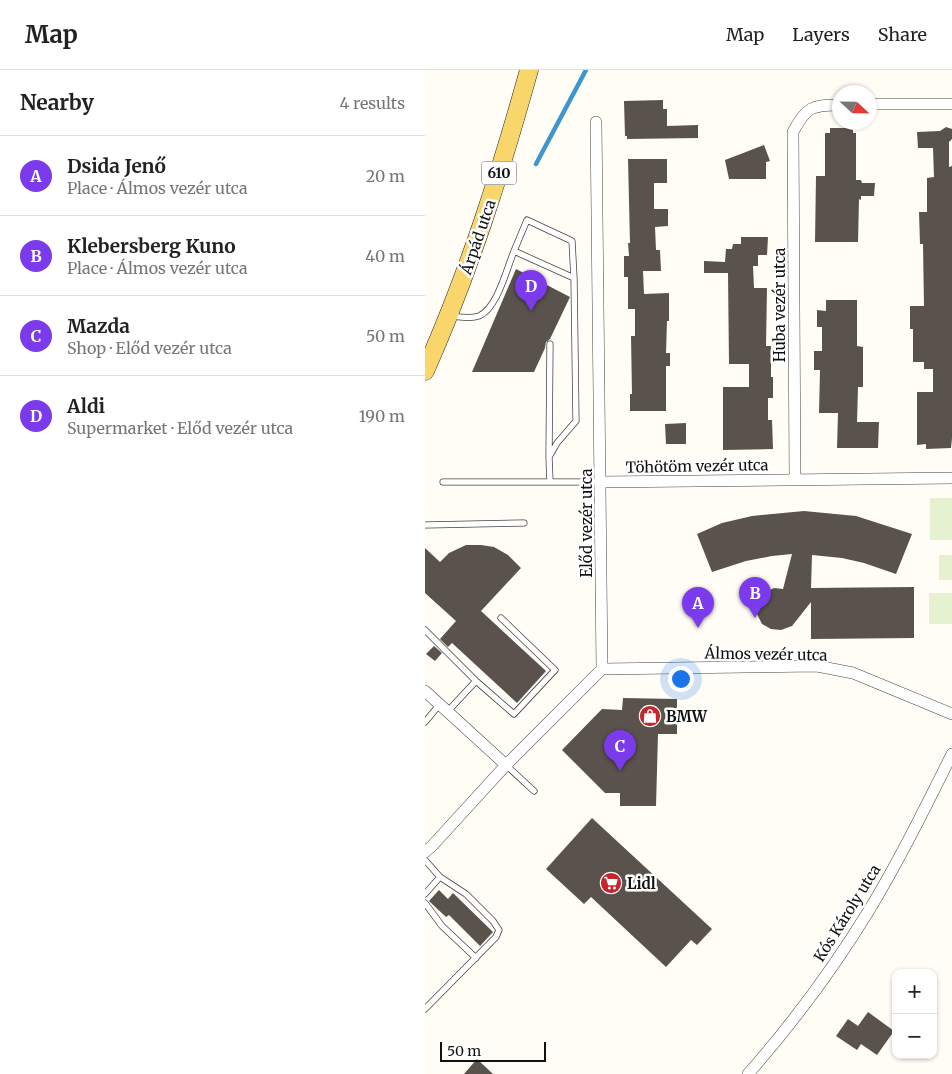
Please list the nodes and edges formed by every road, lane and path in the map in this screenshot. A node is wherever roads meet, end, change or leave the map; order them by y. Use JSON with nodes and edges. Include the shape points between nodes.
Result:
{"nodes":[{"id":1,"x":529,"y":70,"type":"edge"},
{"id":2,"x":832,"y":104,"type":"edge"},
{"id":3,"x":877,"y":104,"type":"edge"},
{"id":4,"x":952,"y":104,"type":"edge"},
{"id":5,"x":595,"y":122,"type":"dead end"},
{"id":6,"x":514,"y":251,"type":"junction"},
{"id":7,"x":574,"y":278,"type":"junction"},
{"id":8,"x":450,"y":316,"type":"junction"},
{"id":9,"x":550,"y":344,"type":"dead end"},
{"id":10,"x":425,"y":371,"type":"edge"},
{"id":11,"x":549,"y":457,"type":"junction"},
{"id":12,"x":952,"y":478,"type":"edge"},
{"id":13,"x":795,"y":479,"type":"junction"},
{"id":14,"x":443,"y":482,"type":"dead end"},
{"id":15,"x":550,"y":482,"type":"junction"},
{"id":16,"x":601,"y":482,"type":"junction"},
{"id":17,"x":524,"y":523,"type":"dead end"},
{"id":18,"x":425,"y":525,"type":"edge"},
{"id":19,"x":501,"y":618,"type":"dead end"},
{"id":20,"x":425,"y":630,"type":"edge"},
{"id":21,"x":602,"y":669,"type":"junction"},
{"id":22,"x":476,"y":681,"type":"junction"},
{"id":23,"x":425,"y":691,"type":"edge"},
{"id":24,"x":444,"y":708,"type":"junction"},
{"id":25,"x":952,"y":714,"type":"edge"},
{"id":26,"x":425,"y":722,"type":"edge"},
{"id":27,"x":952,"y":754,"type":"edge"},
{"id":28,"x":506,"y":765,"type":"junction"},
{"id":29,"x":534,"y":791,"type":"dead end"},
{"id":30,"x":425,"y":852,"type":"edge"},
{"id":31,"x":425,"y":860,"type":"edge"},
{"id":32,"x":440,"y":877,"type":"junction"},
{"id":33,"x":425,"y":894,"type":"edge"},
{"id":34,"x":425,"y":903,"type":"edge"},
{"id":35,"x":476,"y":958,"type":"junction"},
{"id":36,"x":425,"y":1009,"type":"edge"},
{"id":37,"x":752,"y":1073,"type":"edge"}],
"edges":[{"from":1,"to":8,"type":"main road","name":"Árpád utca","number":"610","via":[[492,196]]},
{"from":2,"to":13,"type":"street","name":"Huba vezér utca","via":[[821,105],[803,114],[793,132]]},
{"from":3,"to":4,"type":"street"},
{"from":5,"to":16,"type":"street","name":"Előd vezér utca"},
{"from":6,"to":7,"type":"lane"},
{"from":6,"to":7,"type":"lane","via":[[527,220],[572,241]]},
{"from":6,"to":8,"type":"lane","via":[[487,311],[478,316]]},
{"from":7,"to":11,"type":"lane","via":[[576,421]]},
{"from":8,"to":10,"type":"main road","name":"Árpád utca","number":"610"},
{"from":9,"to":11,"type":"lane"},
{"from":11,"to":15,"type":"lane"},
{"from":12,"to":13,"type":"street","name":"Töhötöm vezér utca"},
{"from":13,"to":16,"type":"street","name":"Töhötöm vezér utca"},
{"from":14,"to":15,"type":"lane","name":"Töhötöm vezér utca"},
{"from":15,"to":16,"type":"lane","name":"Töhötöm vezér utca"},
{"from":16,"to":21,"type":"street","name":"Előd vezér utca"},
{"from":17,"to":18,"type":"lane"},
{"from":19,"to":22,"type":"lane","via":[[555,670],[515,714]]},
{"from":20,"to":22,"type":"lane"},
{"from":21,"to":25,"type":"street","name":"Álmos vezér utca","via":[[817,666],[853,673]]},
{"from":21,"to":28,"type":"street"},
{"from":22,"to":24,"type":"lane"},
{"from":23,"to":24,"type":"street"},
{"from":24,"to":26,"type":"lane"},
{"from":24,"to":28,"type":"street"},
{"from":27,"to":37,"type":"street","name":"Kós Károly utca","via":[[911,837],[867,913],[820,984]]},
{"from":28,"to":29,"type":"lane"},
{"from":28,"to":30,"type":"street"},
{"from":31,"to":32,"type":"lane"},
{"from":32,"to":33,"type":"lane"},
{"from":32,"to":35,"type":"lane","via":[[467,894],[499,930]]},
{"from":34,"to":35,"type":"lane","via":[[442,926]]},
{"from":35,"to":36,"type":"lane"}]}
